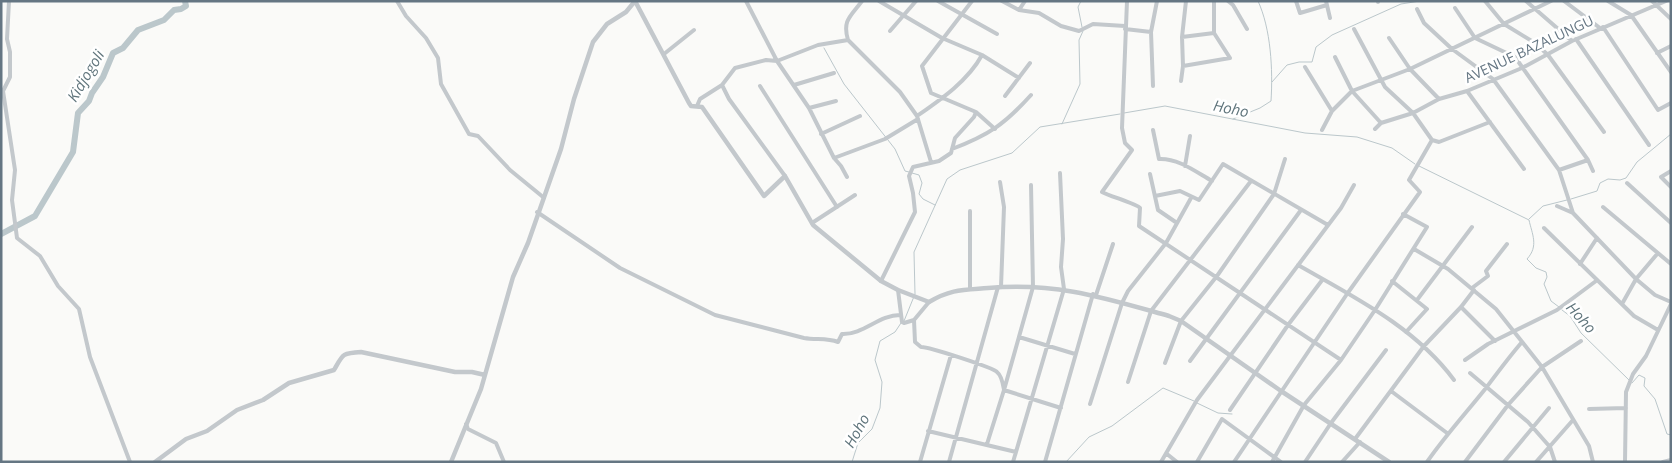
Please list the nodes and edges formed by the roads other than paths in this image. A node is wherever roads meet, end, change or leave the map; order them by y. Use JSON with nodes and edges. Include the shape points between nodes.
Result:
{"nodes":[{"id":1,"x":9,"y":1,"type":"edge"},
{"id":2,"x":397,"y":1,"type":"edge"},
{"id":3,"x":635,"y":1,"type":"edge"},
{"id":4,"x":746,"y":1,"type":"edge"},
{"id":5,"x":862,"y":1,"type":"edge"},
{"id":6,"x":879,"y":1,"type":"edge"},
{"id":7,"x":916,"y":1,"type":"edge"},
{"id":8,"x":938,"y":1,"type":"edge"},
{"id":9,"x":972,"y":1,"type":"edge"},
{"id":10,"x":1002,"y":1,"type":"edge"},
{"id":11,"x":1025,"y":1,"type":"edge"},
{"id":12,"x":1128,"y":1,"type":"edge"},
{"id":13,"x":1156,"y":1,"type":"edge"},
{"id":14,"x":1186,"y":1,"type":"edge"},
{"id":15,"x":1214,"y":1,"type":"edge"},
{"id":16,"x":1228,"y":1,"type":"edge"},
{"id":17,"x":1296,"y":1,"type":"edge"},
{"id":18,"x":1485,"y":1,"type":"edge"},
{"id":19,"x":1526,"y":1,"type":"edge"},
{"id":20,"x":1551,"y":1,"type":"edge"},
{"id":21,"x":1564,"y":1,"type":"edge"},
{"id":22,"x":1608,"y":1,"type":"edge"},
{"id":23,"x":1652,"y":1,"type":"edge"},
{"id":24,"x":1666,"y":1,"type":"edge"},
{"id":25,"x":1327,"y":3,"type":"edge"},
{"id":26,"x":1656,"y":5,"type":"junction"},
{"id":27,"x":1455,"y":8,"type":"dead end"},
{"id":28,"x":1417,"y":9,"type":"dead end"},
{"id":29,"x":1019,"y":10,"type":"junction"},
{"id":30,"x":1533,"y":10,"type":"junction"},
{"id":31,"x":902,"y":14,"type":"junction"},
{"id":32,"x":962,"y":14,"type":"junction"},
{"id":33,"x":1631,"y":15,"type":"junction"},
{"id":34,"x":1330,"y":18,"type":"dead end"},
{"id":35,"x":1671,"y":19,"type":"edge"},
{"id":36,"x":1504,"y":24,"type":"junction"},
{"id":37,"x":1125,"y":27,"type":"junction"},
{"id":38,"x":1602,"y":28,"type":"junction"},
{"id":39,"x":1247,"y":29,"type":"dead end"},
{"id":40,"x":1354,"y":29,"type":"dead end"},
{"id":41,"x":694,"y":30,"type":"dead end"},
{"id":42,"x":890,"y":31,"type":"dead end"},
{"id":43,"x":1151,"y":32,"type":"junction"},
{"id":44,"x":1214,"y":33,"type":"junction"},
{"id":45,"x":997,"y":34,"type":"dead end"},
{"id":46,"x":1182,"y":37,"type":"junction"},
{"id":47,"x":942,"y":38,"type":"junction"},
{"id":48,"x":1389,"y":38,"type":"dead end"},
{"id":49,"x":1475,"y":38,"type":"junction"},
{"id":50,"x":848,"y":40,"type":"junction"},
{"id":51,"x":1574,"y":40,"type":"junction"},
{"id":52,"x":1671,"y":46,"type":"edge"},
{"id":53,"x":1452,"y":49,"type":"junction"},
{"id":54,"x":1657,"y":53,"type":"junction"},
{"id":55,"x":664,"y":54,"type":"junction"},
{"id":56,"x":1548,"y":54,"type":"junction"},
{"id":57,"x":982,"y":55,"type":"junction"},
{"id":58,"x":1335,"y":57,"type":"dead end"},
{"id":59,"x":777,"y":61,"type":"junction"},
{"id":60,"x":1030,"y":63,"type":"dead end"},
{"id":61,"x":1183,"y":66,"type":"junction"},
{"id":62,"x":1305,"y":67,"type":"dead end"},
{"id":63,"x":1522,"y":68,"type":"junction"},
{"id":64,"x":1410,"y":69,"type":"junction"},
{"id":65,"x":834,"y":72,"type":"dead end"},
{"id":66,"x":1671,"y":72,"type":"edge"},
{"id":67,"x":1019,"y":78,"type":"junction"},
{"id":68,"x":1493,"y":79,"type":"junction"},
{"id":69,"x":1380,"y":80,"type":"junction"},
{"id":70,"x":1181,"y":81,"type":"dead end"},
{"id":71,"x":722,"y":85,"type":"junction"},
{"id":72,"x":794,"y":85,"type":"junction"},
{"id":73,"x":760,"y":86,"type":"dead end"},
{"id":74,"x":1153,"y":86,"type":"dead end"},
{"id":75,"x":1352,"y":91,"type":"junction"},
{"id":76,"x":1467,"y":91,"type":"junction"},
{"id":77,"x":1032,"y":95,"type":"dead end"},
{"id":78,"x":1005,"y":96,"type":"dead end"},
{"id":79,"x":942,"y":99,"type":"junction"},
{"id":80,"x":1439,"y":99,"type":"junction"},
{"id":81,"x":836,"y":101,"type":"dead end"},
{"id":82,"x":1671,"y":103,"type":"edge"},
{"id":83,"x":697,"y":106,"type":"junction"},
{"id":84,"x":808,"y":108,"type":"junction"},
{"id":85,"x":1332,"y":111,"type":"junction"},
{"id":86,"x":976,"y":112,"type":"junction"},
{"id":87,"x":1413,"y":113,"type":"junction"},
{"id":88,"x":860,"y":116,"type":"dead end"},
{"id":89,"x":917,"y":118,"type":"junction"},
{"id":90,"x":1490,"y":122,"type":"junction"},
{"id":91,"x":1381,"y":123,"type":"junction"},
{"id":92,"x":995,"y":129,"type":"junction"},
{"id":93,"x":1375,"y":129,"type":"dead end"},
{"id":94,"x":1153,"y":130,"type":"dead end"},
{"id":95,"x":1322,"y":130,"type":"dead end"},
{"id":96,"x":1604,"y":132,"type":"dead end"},
{"id":97,"x":821,"y":134,"type":"junction"},
{"id":98,"x":1190,"y":136,"type":"dead end"},
{"id":99,"x":1432,"y":140,"type":"junction"},
{"id":100,"x":1649,"y":146,"type":"dead end"},
{"id":101,"x":952,"y":149,"type":"junction"},
{"id":102,"x":834,"y":158,"type":"junction"},
{"id":103,"x":1285,"y":159,"type":"dead end"},
{"id":104,"x":1588,"y":160,"type":"junction"},
{"id":105,"x":931,"y":162,"type":"junction"},
{"id":106,"x":1185,"y":166,"type":"junction"},
{"id":107,"x":1524,"y":169,"type":"dead end"},
{"id":108,"x":1560,"y":170,"type":"junction"},
{"id":109,"x":1593,"y":171,"type":"dead end"},
{"id":110,"x":1671,"y":171,"type":"edge"},
{"id":111,"x":1060,"y":173,"type":"dead end"},
{"id":112,"x":1150,"y":174,"type":"dead end"},
{"id":113,"x":785,"y":176,"type":"junction"},
{"id":114,"x":847,"y":177,"type":"dead end"},
{"id":115,"x":1251,"y":181,"type":"junction"},
{"id":116,"x":1000,"y":182,"type":"dead end"},
{"id":117,"x":1212,"y":182,"type":"junction"},
{"id":118,"x":1627,"y":183,"type":"dead end"},
{"id":119,"x":1031,"y":185,"type":"dead end"},
{"id":120,"x":1354,"y":185,"type":"dead end"},
{"id":121,"x":1671,"y":187,"type":"edge"},
{"id":122,"x":1274,"y":194,"type":"junction"},
{"id":123,"x":855,"y":195,"type":"dead end"},
{"id":124,"x":1155,"y":196,"type":"junction"},
{"id":125,"x":543,"y":197,"type":"junction"},
{"id":126,"x":1191,"y":198,"type":"junction"},
{"id":127,"x":1557,"y":206,"type":"dead end"},
{"id":128,"x":837,"y":207,"type":"junction"},
{"id":129,"x":1604,"y":207,"type":"dead end"},
{"id":130,"x":1301,"y":210,"type":"junction"},
{"id":131,"x":970,"y":211,"type":"dead end"},
{"id":132,"x":537,"y":212,"type":"junction"},
{"id":133,"x":1573,"y":213,"type":"junction"},
{"id":134,"x":1403,"y":214,"type":"junction"},
{"id":135,"x":812,"y":223,"type":"junction"},
{"id":136,"x":1177,"y":223,"type":"junction"},
{"id":137,"x":1671,"y":223,"type":"edge"},
{"id":138,"x":1328,"y":226,"type":"junction"},
{"id":139,"x":1472,"y":227,"type":"dead end"},
{"id":140,"x":1544,"y":228,"type":"dead end"},
{"id":141,"x":1597,"y":238,"type":"junction"},
{"id":142,"x":1166,"y":243,"type":"junction"},
{"id":143,"x":1113,"y":244,"type":"dead end"},
{"id":144,"x":1507,"y":244,"type":"dead end"},
{"id":145,"x":1414,"y":249,"type":"junction"},
{"id":146,"x":1658,"y":253,"type":"junction"},
{"id":147,"x":1191,"y":260,"type":"junction"},
{"id":148,"x":1580,"y":264,"type":"junction"},
{"id":149,"x":1671,"y":264,"type":"edge"},
{"id":150,"x":1298,"y":265,"type":"junction"},
{"id":151,"x":1441,"y":265,"type":"junction"},
{"id":152,"x":1216,"y":276,"type":"junction"},
{"id":153,"x":1636,"y":279,"type":"junction"},
{"id":154,"x":1323,"y":280,"type":"junction"},
{"id":155,"x":881,"y":281,"type":"junction"},
{"id":156,"x":1392,"y":281,"type":"junction"},
{"id":157,"x":1596,"y":281,"type":"junction"},
{"id":158,"x":1000,"y":287,"type":"junction"},
{"id":159,"x":1033,"y":287,"type":"junction"},
{"id":160,"x":970,"y":289,"type":"junction"},
{"id":161,"x":1064,"y":289,"type":"junction"},
{"id":162,"x":1473,"y":289,"type":"junction"},
{"id":163,"x":898,"y":290,"type":"junction"},
{"id":164,"x":1241,"y":292,"type":"junction"},
{"id":165,"x":1347,"y":294,"type":"junction"},
{"id":166,"x":1094,"y":295,"type":"junction"},
{"id":167,"x":1417,"y":300,"type":"junction"},
{"id":168,"x":929,"y":302,"type":"junction"},
{"id":169,"x":1671,"y":303,"type":"edge"},
{"id":170,"x":1122,"y":304,"type":"junction"},
{"id":171,"x":1622,"y":304,"type":"junction"},
{"id":172,"x":1461,"y":307,"type":"junction"},
{"id":173,"x":1266,"y":309,"type":"junction"},
{"id":174,"x":1375,"y":310,"type":"junction"},
{"id":175,"x":1152,"y":311,"type":"junction"},
{"id":176,"x":900,"y":315,"type":"junction"},
{"id":177,"x":914,"y":320,"type":"junction"},
{"id":178,"x":1182,"y":321,"type":"junction"},
{"id":179,"x":1288,"y":325,"type":"junction"},
{"id":180,"x":1658,"y":330,"type":"junction"},
{"id":181,"x":1406,"y":332,"type":"junction"},
{"id":182,"x":1514,"y":332,"type":"junction"},
{"id":183,"x":1019,"y":337,"type":"junction"},
{"id":184,"x":1207,"y":338,"type":"junction"},
{"id":185,"x":1495,"y":341,"type":"junction"},
{"id":186,"x":1582,"y":341,"type":"dead end"},
{"id":187,"x":1522,"y":342,"type":"junction"},
{"id":188,"x":1314,"y":343,"type":"junction"},
{"id":189,"x":1048,"y":346,"type":"junction"},
{"id":190,"x":1424,"y":346,"type":"junction"},
{"id":191,"x":1386,"y":350,"type":"dead end"},
{"id":192,"x":1075,"y":354,"type":"junction"},
{"id":193,"x":1230,"y":354,"type":"junction"},
{"id":194,"x":951,"y":355,"type":"junction"},
{"id":195,"x":1341,"y":360,"type":"junction"},
{"id":196,"x":1465,"y":360,"type":"dead end"},
{"id":197,"x":1190,"y":362,"type":"dead end"},
{"id":198,"x":1165,"y":363,"type":"dead end"},
{"id":199,"x":978,"y":364,"type":"junction"},
{"id":200,"x":1542,"y":367,"type":"junction"},
{"id":201,"x":1255,"y":372,"type":"junction"},
{"id":202,"x":1470,"y":373,"type":"dead end"},
{"id":203,"x":485,"y":375,"type":"junction"},
{"id":204,"x":1454,"y":380,"type":"dead end"},
{"id":205,"x":1128,"y":382,"type":"dead end"},
{"id":206,"x":1487,"y":387,"type":"junction"},
{"id":207,"x":1004,"y":390,"type":"junction"},
{"id":208,"x":1281,"y":391,"type":"junction"},
{"id":209,"x":1390,"y":392,"type":"junction"},
{"id":210,"x":1032,"y":398,"type":"junction"},
{"id":211,"x":1090,"y":404,"type":"dead end"},
{"id":212,"x":1508,"y":405,"type":"junction"},
{"id":213,"x":1304,"y":406,"type":"junction"},
{"id":214,"x":1061,"y":408,"type":"junction"},
{"id":215,"x":1548,"y":408,"type":"dead end"},
{"id":216,"x":1626,"y":408,"type":"junction"},
{"id":217,"x":1589,"y":409,"type":"dead end"},
{"id":218,"x":1230,"y":410,"type":"dead end"},
{"id":219,"x":1573,"y":420,"type":"junction"},
{"id":220,"x":1331,"y":423,"type":"junction"},
{"id":221,"x":466,"y":424,"type":"junction"},
{"id":222,"x":1532,"y":428,"type":"junction"},
{"id":223,"x":928,"y":431,"type":"junction"},
{"id":224,"x":1447,"y":433,"type":"junction"},
{"id":225,"x":957,"y":438,"type":"junction"},
{"id":226,"x":1249,"y":439,"type":"junction"},
{"id":227,"x":1355,"y":439,"type":"junction"},
{"id":228,"x":1360,"y":442,"type":"junction"},
{"id":229,"x":986,"y":444,"type":"junction"},
{"id":230,"x":1550,"y":447,"type":"junction"},
{"id":231,"x":1016,"y":452,"type":"junction"},
{"id":232,"x":1167,"y":454,"type":"junction"},
{"id":233,"x":1274,"y":460,"type":"edge"},
{"id":234,"x":1382,"y":460,"type":"edge"},
{"id":235,"x":130,"y":462,"type":"edge"},
{"id":236,"x":155,"y":462,"type":"edge"},
{"id":237,"x":451,"y":462,"type":"edge"},
{"id":238,"x":504,"y":462,"type":"edge"},
{"id":239,"x":920,"y":462,"type":"edge"},
{"id":240,"x":949,"y":462,"type":"edge"},
{"id":241,"x":1013,"y":462,"type":"edge"},
{"id":242,"x":1045,"y":462,"type":"edge"},
{"id":243,"x":1161,"y":462,"type":"edge"},
{"id":244,"x":1177,"y":462,"type":"edge"},
{"id":245,"x":1197,"y":462,"type":"edge"},
{"id":246,"x":1234,"y":462,"type":"edge"},
{"id":247,"x":1281,"y":462,"type":"edge"},
{"id":248,"x":1305,"y":462,"type":"edge"},
{"id":249,"x":1342,"y":462,"type":"edge"},
{"id":250,"x":1389,"y":462,"type":"edge"},
{"id":251,"x":1427,"y":462,"type":"edge"},
{"id":252,"x":1465,"y":462,"type":"edge"},
{"id":253,"x":1504,"y":462,"type":"edge"},
{"id":254,"x":1536,"y":462,"type":"edge"},
{"id":255,"x":1554,"y":462,"type":"edge"},
{"id":256,"x":1593,"y":462,"type":"edge"},
{"id":257,"x":1626,"y":462,"type":"edge"}],
"edges":[{"from":1,"to":235,"type":"street","via":[[10,77],[3,91],[15,170],[12,200],[17,238],[40,256],[58,286],[79,308],[90,357]]},
{"from":2,"to":125,"type":"street","via":[[438,58],[441,84],[468,134],[478,136],[510,170]]},
{"from":3,"to":55,"type":"street"},
{"from":3,"to":125,"type":"street","via":[[626,12],[607,24],[593,42]]},
{"from":4,"to":59,"type":"street"},
{"from":5,"to":50,"type":"street","via":[[846,22]]},
{"from":6,"to":31,"type":"street"},
{"from":7,"to":31,"type":"street"},
{"from":8,"to":32,"type":"street"},
{"from":9,"to":32,"type":"street"},
{"from":10,"to":29,"type":"street"},
{"from":11,"to":29,"type":"street"},
{"from":12,"to":37,"type":"street"},
{"from":13,"to":43,"type":"street"},
{"from":14,"to":46,"type":"street"},
{"from":15,"to":44,"type":"street"},
{"from":16,"to":39,"type":"street"},
{"from":17,"to":25,"type":"street","via":[[1300,13]]},
{"from":18,"to":36,"type":"street"},
{"from":19,"to":30,"type":"street"},
{"from":20,"to":30,"type":"street"},
{"from":21,"to":38,"type":"street"},
{"from":22,"to":33,"type":"street"},
{"from":23,"to":26,"type":"street"},
{"from":24,"to":26,"type":"street","name":"AVENUE BAZALUNGU"},
{"from":25,"to":34,"type":"street"},
{"from":26,"to":33,"type":"street","name":"AVENUE BAZALUNGU"},
{"from":26,"to":35,"type":"street"},
{"from":27,"to":49,"type":"street"},
{"from":28,"to":53,"type":"street","via":[[1424,23]]},
{"from":29,"to":37,"type":"street","via":[[1039,13],[1061,26],[1083,30],[1093,24]]},
{"from":30,"to":36,"type":"street"},
{"from":30,"to":51,"type":"street"},
{"from":31,"to":42,"type":"street"},
{"from":31,"to":47,"type":"street"},
{"from":32,"to":45,"type":"street"},
{"from":32,"to":47,"type":"street"},
{"from":33,"to":38,"type":"street","name":"AVENUE BAZALUNGU"},
{"from":33,"to":54,"type":"street"},
{"from":36,"to":49,"type":"street"},
{"from":36,"to":56,"type":"street"},
{"from":37,"to":43,"type":"street"},
{"from":37,"to":142,"type":"street","via":[[1122,128],[1125,143],[1132,150],[1102,192],[1136,204],[1140,208],[1139,226]]},
{"from":38,"to":51,"type":"street","name":"AVENUE BAZALUNGU"},
{"from":38,"to":82,"type":"street","via":[[1658,110]]},
{"from":40,"to":69,"type":"street"},
{"from":41,"to":55,"type":"street"},
{"from":43,"to":74,"type":"street"},
{"from":44,"to":46,"type":"street"},
{"from":44,"to":61,"type":"street","via":[[1230,58]]},
{"from":46,"to":61,"type":"street"},
{"from":47,"to":57,"type":"street"},
{"from":47,"to":79,"type":"street","via":[[922,66],[928,89]]},
{"from":48,"to":64,"type":"street"},
{"from":49,"to":53,"type":"street"},
{"from":49,"to":63,"type":"street","via":[[1515,57]]},
{"from":50,"to":59,"type":"street","via":[[818,45]]},
{"from":50,"to":89,"type":"street","via":[[900,92]]},
{"from":51,"to":56,"type":"street","name":"AVENUE BAZALUNGU"},
{"from":51,"to":100,"type":"street"},
{"from":52,"to":54,"type":"street"},
{"from":53,"to":64,"type":"street"},
{"from":53,"to":68,"type":"street"},
{"from":54,"to":66,"type":"street"},
{"from":55,"to":83,"type":"street","via":[[689,103]]},
{"from":56,"to":63,"type":"street","name":"AVENUE BAZALUNGU"},
{"from":56,"to":96,"type":"street"},
{"from":57,"to":67,"type":"street"},
{"from":57,"to":79,"type":"street"},
{"from":58,"to":75,"type":"street"},
{"from":59,"to":71,"type":"street","via":[[766,60],[735,68]]},
{"from":59,"to":72,"type":"street"},
{"from":60,"to":67,"type":"street"},
{"from":61,"to":70,"type":"street"},
{"from":62,"to":85,"type":"street"},
{"from":63,"to":68,"type":"street","name":"AVENUE BAZALUNGU"},
{"from":63,"to":104,"type":"street"},
{"from":64,"to":69,"type":"street"},
{"from":64,"to":80,"type":"street"},
{"from":65,"to":72,"type":"street"},
{"from":67,"to":78,"type":"street"},
{"from":68,"to":76,"type":"street","name":"AVENUE BAZALUNGU"},
{"from":68,"to":108,"type":"street"},
{"from":69,"to":75,"type":"street"},
{"from":69,"to":87,"type":"street"},
{"from":71,"to":83,"type":"street","via":[[700,100]]},
{"from":71,"to":113,"type":"street"},
{"from":72,"to":84,"type":"street"},
{"from":73,"to":128,"type":"street"},
{"from":75,"to":85,"type":"street"},
{"from":75,"to":91,"type":"street"},
{"from":76,"to":80,"type":"street","name":"AVENUE BAZALUNGU"},
{"from":76,"to":90,"type":"street"},
{"from":77,"to":92,"type":"street"},
{"from":79,"to":86,"type":"street"},
{"from":79,"to":89,"type":"street"},
{"from":80,"to":87,"type":"street","name":"AVENUE BAZALUNGU"},
{"from":81,"to":84,"type":"street"},
{"from":83,"to":113,"type":"street","via":[[702,107],[764,196]]},
{"from":84,"to":97,"type":"street"},
{"from":85,"to":95,"type":"street"},
{"from":86,"to":92,"type":"street"},
{"from":86,"to":101,"type":"street","via":[[954,138]]},
{"from":87,"to":91,"type":"street","name":"AVENUE BAZALUNGU"},
{"from":87,"to":99,"type":"street"},
{"from":88,"to":97,"type":"street"},
{"from":89,"to":102,"type":"street","via":[[885,139]]},
{"from":89,"to":105,"type":"street"},
{"from":90,"to":99,"type":"street","via":[[1439,142]]},
{"from":90,"to":107,"type":"street"},
{"from":91,"to":93,"type":"street","name":"AVENUE BAZALUNGU"},
{"from":92,"to":101,"type":"street","via":[[983,138]]},
{"from":94,"to":106,"type":"street","via":[[1159,160],[1167,159]]},
{"from":97,"to":102,"type":"street"},
{"from":98,"to":106,"type":"street"},
{"from":99,"to":134,"type":"street","via":[[1409,180],[1420,192]]},
{"from":101,"to":105,"type":"street","via":[[951,154]]},
{"from":102,"to":114,"type":"street"},
{"from":103,"to":122,"type":"street"},
{"from":104,"to":108,"type":"street"},
{"from":104,"to":109,"type":"street"},
{"from":105,"to":155,"type":"street","via":[[913,167],[909,176],[915,212]]},
{"from":106,"to":117,"type":"street"},
{"from":108,"to":133,"type":"street"},
{"from":110,"to":121,"type":"street","via":[[1661,177]]},
{"from":111,"to":161,"type":"street"},
{"from":112,"to":124,"type":"street"},
{"from":113,"to":135,"type":"street"},
{"from":115,"to":117,"type":"street","via":[[1223,164]]},
{"from":115,"to":122,"type":"street"},
{"from":115,"to":147,"type":"street"},
{"from":116,"to":158,"type":"street","via":[[1004,207]]},
{"from":117,"to":126,"type":"street","via":[[1200,200]]},
{"from":118,"to":137,"type":"street"},
{"from":119,"to":159,"type":"street"},
{"from":120,"to":138,"type":"street"},
{"from":122,"to":130,"type":"street"},
{"from":122,"to":152,"type":"street"},
{"from":123,"to":128,"type":"street"},
{"from":124,"to":126,"type":"street","via":[[1180,191]]},
{"from":124,"to":136,"type":"street","via":[[1158,210]]},
{"from":125,"to":132,"type":"street"},
{"from":126,"to":136,"type":"street"},
{"from":127,"to":133,"type":"street"},
{"from":128,"to":135,"type":"street"},
{"from":129,"to":146,"type":"street"},
{"from":130,"to":138,"type":"street"},
{"from":130,"to":164,"type":"street"},
{"from":131,"to":160,"type":"street"},
{"from":132,"to":176,"type":"street","via":[[620,268],[715,315],[804,338],[838,342],[842,334],[851,335],[873,322]]},
{"from":132,"to":203,"type":"street","via":[[509,290]]},
{"from":133,"to":141,"type":"street"},
{"from":134,"to":145,"type":"street","via":[[1427,228]]},
{"from":134,"to":165,"type":"street"},
{"from":135,"to":155,"type":"street"},
{"from":136,"to":142,"type":"street"},
{"from":138,"to":150,"type":"street"},
{"from":139,"to":151,"type":"street"},
{"from":140,"to":148,"type":"street"},
{"from":141,"to":148,"type":"street"},
{"from":141,"to":153,"type":"street"},
{"from":142,"to":147,"type":"street"},
{"from":142,"to":170,"type":"street","via":[[1128,291]]},
{"from":143,"to":166,"type":"street"},
{"from":144,"to":162,"type":"street","via":[[1486,270],[1488,276]]},
{"from":145,"to":151,"type":"street"},
{"from":145,"to":156,"type":"street"},
{"from":146,"to":149,"type":"street"},
{"from":146,"to":153,"type":"street"},
{"from":147,"to":152,"type":"street"},
{"from":147,"to":175,"type":"street"},
{"from":148,"to":157,"type":"street"},
{"from":150,"to":154,"type":"street"},
{"from":150,"to":173,"type":"street"},
{"from":151,"to":162,"type":"street"},
{"from":151,"to":167,"type":"street"},
{"from":152,"to":164,"type":"street"},
{"from":152,"to":178,"type":"street"},
{"from":153,"to":169,"type":"street"},
{"from":153,"to":171,"type":"street"},
{"from":154,"to":165,"type":"street"},
{"from":154,"to":179,"type":"street"},
{"from":155,"to":163,"type":"street"},
{"from":156,"to":167,"type":"street"},
{"from":156,"to":174,"type":"street"},
{"from":157,"to":171,"type":"street"},
{"from":157,"to":182,"type":"street","via":[[1557,310]]},
{"from":158,"to":159,"type":"street"},
{"from":158,"to":160,"type":"street"},
{"from":158,"to":199,"type":"street"},
{"from":159,"to":161,"type":"street"},
{"from":159,"to":183,"type":"street"},
{"from":160,"to":168,"type":"street","via":[[948,291]]},
{"from":161,"to":166,"type":"street"},
{"from":161,"to":189,"type":"street"},
{"from":162,"to":172,"type":"street"},
{"from":162,"to":182,"type":"street","via":[[1496,309]]},
{"from":163,"to":168,"type":"street"},
{"from":163,"to":176,"type":"street"},
{"from":164,"to":173,"type":"street"},
{"from":164,"to":184,"type":"street"},
{"from":165,"to":174,"type":"street"},
{"from":165,"to":188,"type":"street"},
{"from":166,"to":170,"type":"street"},
{"from":166,"to":192,"type":"street"},
{"from":167,"to":181,"type":"street","via":[[1427,309]]},
{"from":168,"to":177,"type":"street"},
{"from":169,"to":180,"type":"street"},
{"from":170,"to":175,"type":"street"},
{"from":170,"to":211,"type":"street"},
{"from":171,"to":180,"type":"street","via":[[1634,316]]},
{"from":172,"to":185,"type":"street"},
{"from":172,"to":190,"type":"street"},
{"from":173,"to":179,"type":"street"},
{"from":173,"to":193,"type":"street"},
{"from":174,"to":181,"type":"street"},
{"from":174,"to":195,"type":"street"},
{"from":175,"to":178,"type":"street"},
{"from":175,"to":205,"type":"street"},
{"from":176,"to":177,"type":"street","via":[[903,322]]},
{"from":177,"to":194,"type":"street","via":[[915,342]]},
{"from":178,"to":184,"type":"street"},
{"from":178,"to":198,"type":"street"},
{"from":179,"to":188,"type":"street"},
{"from":179,"to":201,"type":"street"},
{"from":180,"to":216,"type":"street","via":[[1646,356],[1632,374],[1626,392]]},
{"from":181,"to":190,"type":"street"},
{"from":182,"to":185,"type":"street"},
{"from":182,"to":187,"type":"street"},
{"from":183,"to":189,"type":"street"},
{"from":183,"to":207,"type":"street"},
{"from":184,"to":193,"type":"street"},
{"from":184,"to":197,"type":"street"},
{"from":185,"to":196,"type":"street"},
{"from":186,"to":200,"type":"street"},
{"from":187,"to":200,"type":"street"},
{"from":187,"to":206,"type":"street"},
{"from":188,"to":195,"type":"street"},
{"from":188,"to":208,"type":"street"},
{"from":189,"to":192,"type":"street"},
{"from":189,"to":210,"type":"street"},
{"from":190,"to":204,"type":"street"},
{"from":190,"to":209,"type":"street"},
{"from":191,"to":220,"type":"street"},
{"from":192,"to":214,"type":"street"},
{"from":193,"to":201,"type":"street"},
{"from":193,"to":232,"type":"street","via":[[1196,402]]},
{"from":194,"to":199,"type":"street"},
{"from":194,"to":223,"type":"street"},
{"from":195,"to":213,"type":"street"},
{"from":199,"to":207,"type":"street","via":[[998,372]]},
{"from":199,"to":225,"type":"street"},
{"from":200,"to":212,"type":"street"},
{"from":200,"to":219,"type":"street"},
{"from":201,"to":208,"type":"street"},
{"from":201,"to":218,"type":"street"},
{"from":202,"to":206,"type":"street"},
{"from":203,"to":221,"type":"street"},
{"from":203,"to":236,"type":"street","via":[[455,372],[361,352],[346,353],[334,370],[289,383],[263,400],[237,410],[207,431],[186,439]]},
{"from":206,"to":212,"type":"street"},
{"from":206,"to":224,"type":"street"},
{"from":207,"to":210,"type":"street"},
{"from":207,"to":229,"type":"street"},
{"from":208,"to":213,"type":"street"},
{"from":208,"to":226,"type":"street"},
{"from":209,"to":224,"type":"street"},
{"from":209,"to":227,"type":"street"},
{"from":210,"to":214,"type":"street"},
{"from":210,"to":231,"type":"street"},
{"from":212,"to":222,"type":"street"},
{"from":212,"to":252,"type":"street"},
{"from":213,"to":220,"type":"street"},
{"from":213,"to":233,"type":"street"},
{"from":214,"to":242,"type":"street"},
{"from":215,"to":222,"type":"street"},
{"from":216,"to":217,"type":"street"},
{"from":216,"to":257,"type":"street"},
{"from":219,"to":230,"type":"street"},
{"from":219,"to":256,"type":"street","via":[[1589,446]]},
{"from":220,"to":227,"type":"street"},
{"from":220,"to":248,"type":"street"},
{"from":221,"to":237,"type":"street"},
{"from":221,"to":238,"type":"street","via":[[468,429],[496,443]]},
{"from":222,"to":230,"type":"street"},
{"from":222,"to":253,"type":"street"},
{"from":223,"to":225,"type":"street"},
{"from":223,"to":239,"type":"street"},
{"from":224,"to":251,"type":"street"},
{"from":225,"to":229,"type":"street"},
{"from":225,"to":240,"type":"street"},
{"from":226,"to":233,"type":"street"},
{"from":226,"to":245,"type":"street","via":[[1222,419]]},
{"from":226,"to":246,"type":"street"},
{"from":227,"to":228,"type":"street"},
{"from":228,"to":234,"type":"street"},
{"from":228,"to":249,"type":"street"},
{"from":229,"to":231,"type":"street"},
{"from":230,"to":254,"type":"street"},
{"from":230,"to":255,"type":"street"},
{"from":231,"to":241,"type":"street"},
{"from":232,"to":243,"type":"street"},
{"from":232,"to":244,"type":"street"},
{"from":233,"to":247,"type":"street"},
{"from":234,"to":250,"type":"street"}]}
